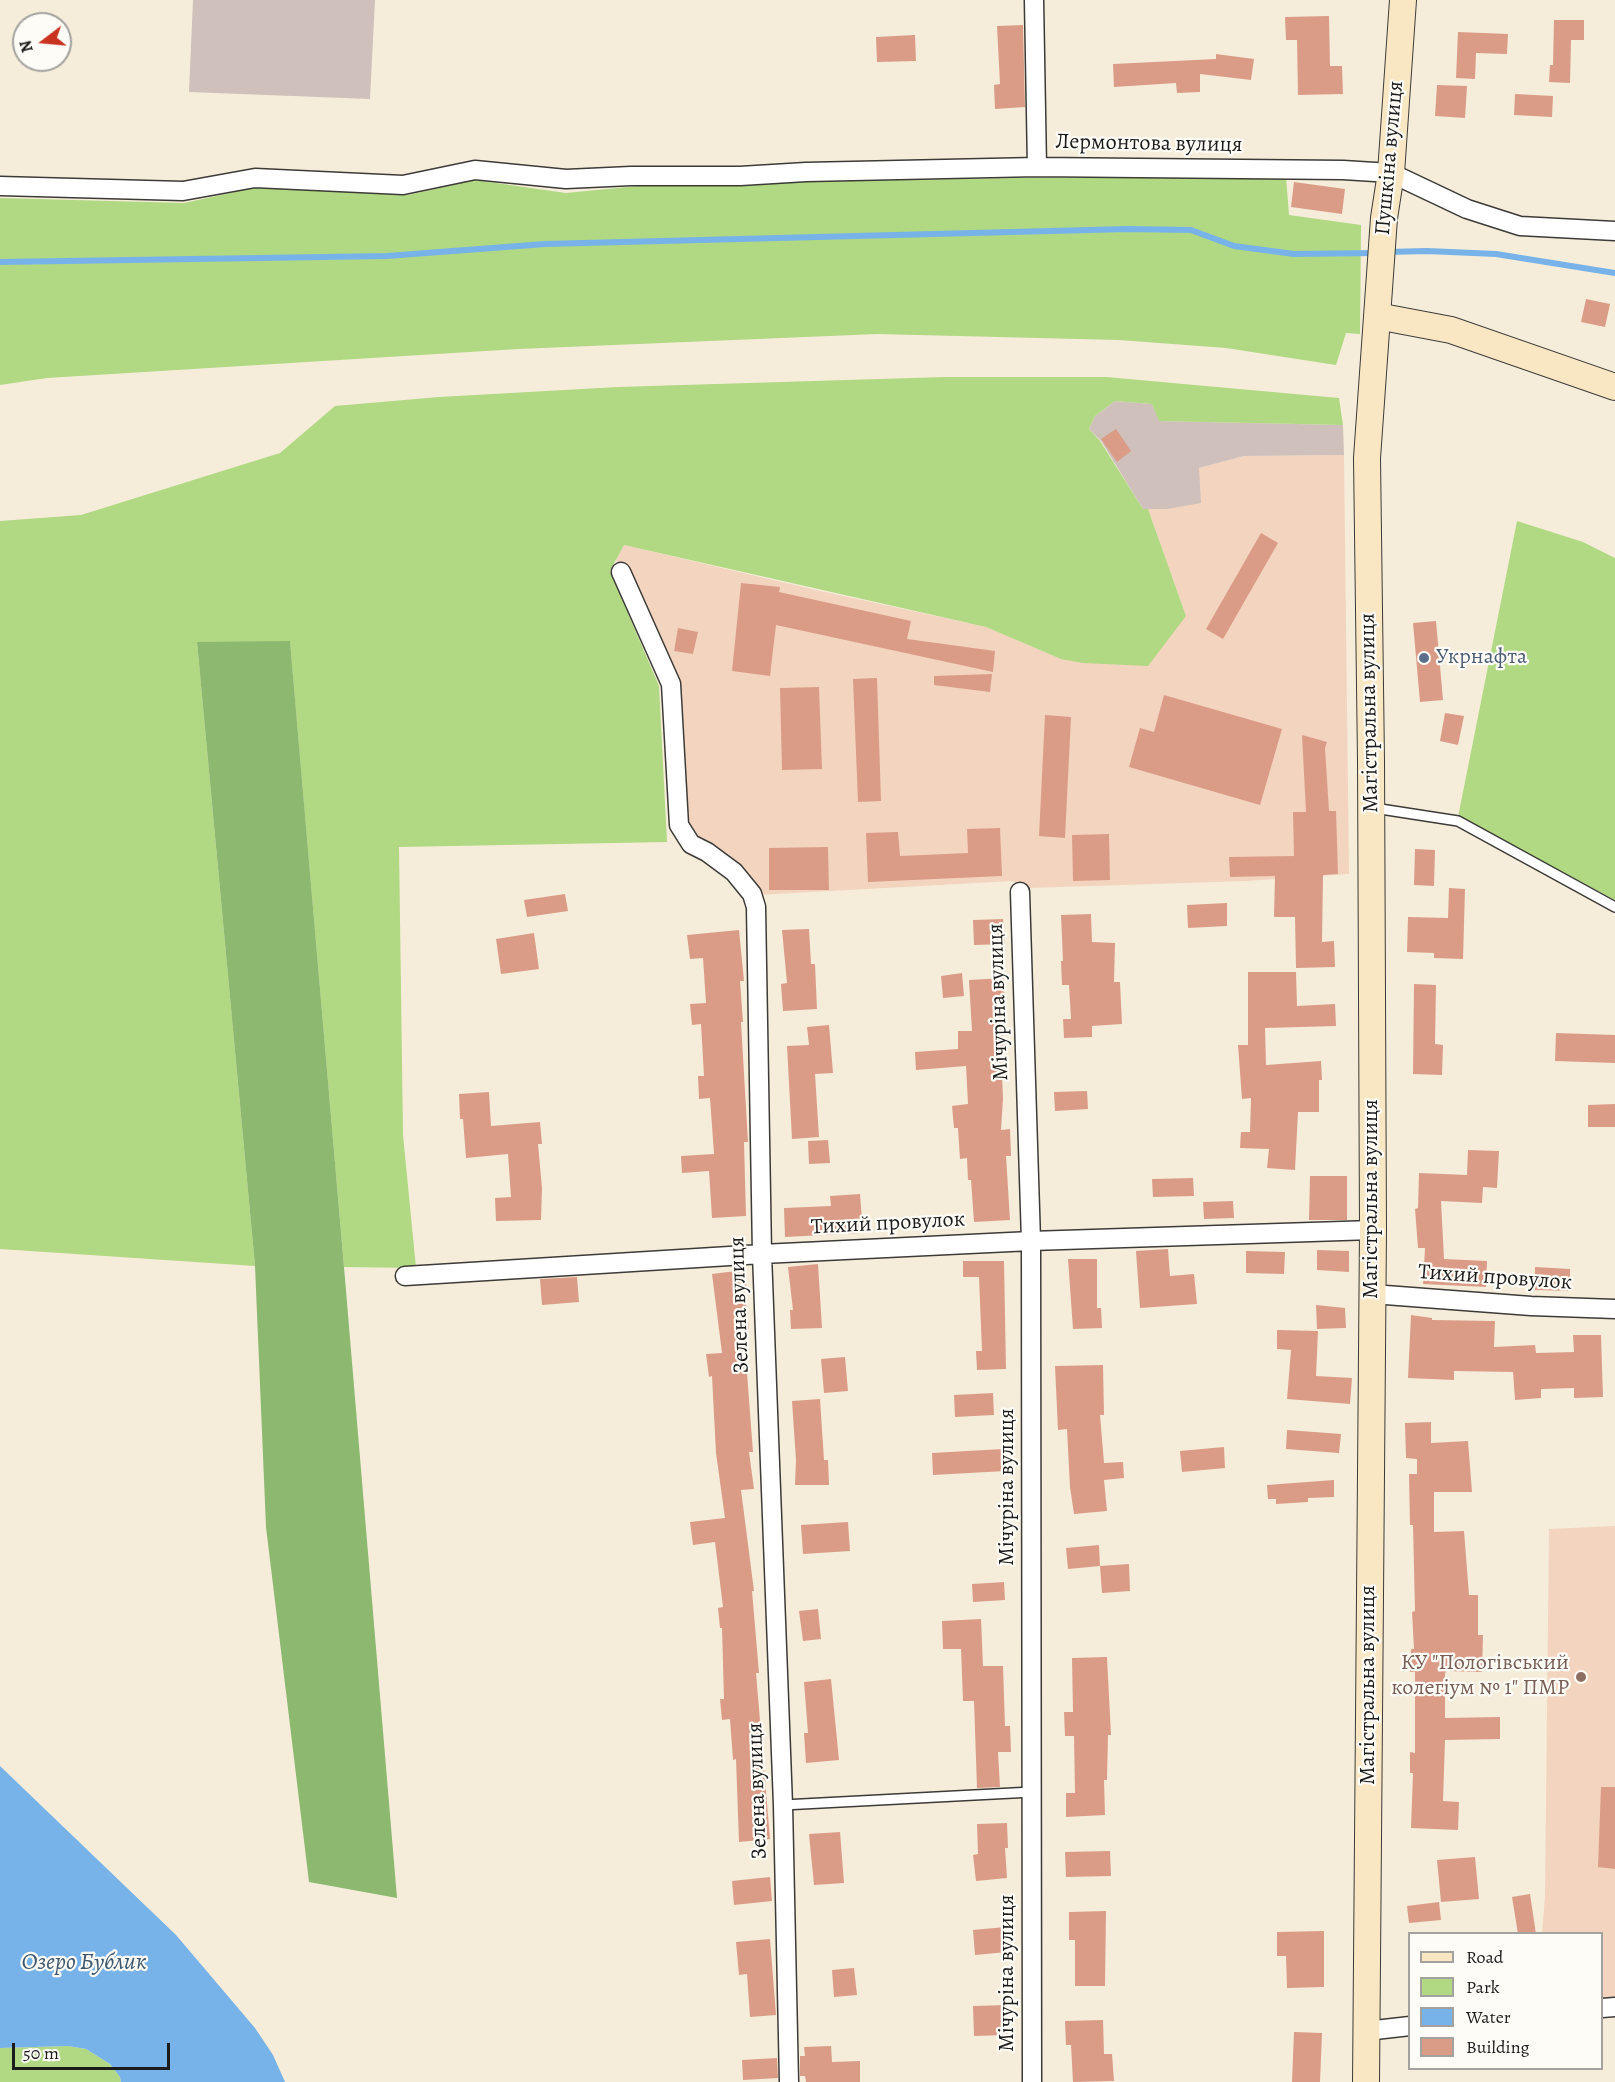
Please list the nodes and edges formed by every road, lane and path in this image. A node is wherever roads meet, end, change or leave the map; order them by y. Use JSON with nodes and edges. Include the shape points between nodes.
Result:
{"nodes":[{"id":1,"x":1034,"y":0,"type":"edge"},
{"id":2,"x":1403,"y":0,"type":"edge"},
{"id":3,"x":1037,"y":167,"type":"junction"},
{"id":4,"x":1391,"y":173,"type":"junction"},
{"id":5,"x":0,"y":186,"type":"edge"},
{"id":6,"x":1615,"y":231,"type":"edge"},
{"id":7,"x":1377,"y":316,"type":"junction"},
{"id":8,"x":1615,"y":387,"type":"edge"},
{"id":9,"x":621,"y":572,"type":"dead end"},
{"id":10,"x":1371,"y":808,"type":"junction"},
{"id":11,"x":1020,"y":892,"type":"dead end"},
{"id":12,"x":1615,"y":907,"type":"edge"},
{"id":13,"x":1373,"y":1230,"type":"junction"},
{"id":14,"x":1031,"y":1241,"type":"junction"},
{"id":15,"x":762,"y":1254,"type":"junction"},
{"id":16,"x":405,"y":1276,"type":"dead end"},
{"id":17,"x":1372,"y":1294,"type":"junction"},
{"id":18,"x":1615,"y":1309,"type":"edge"},
{"id":19,"x":1032,"y":1792,"type":"junction"},
{"id":20,"x":783,"y":1805,"type":"junction"},
{"id":21,"x":1408,"y":2026,"type":"edge"},
{"id":22,"x":1366,"y":2031,"type":"junction"},
{"id":23,"x":789,"y":2082,"type":"edge"},
{"id":24,"x":1032,"y":2082,"type":"edge"},
{"id":25,"x":1366,"y":2082,"type":"edge"}],
"edges":[{"from":1,"to":3,"type":"street","name":"Лермонтова вулиця"},
{"from":2,"to":4,"type":"main road","name":"Пушкіна вулиця"},
{"from":3,"to":4,"type":"street","name":"Лермонтова вулиця"},
{"from":3,"to":5,"type":"street","via":[[566,179],[475,170],[403,185],[255,178],[183,191]]},
{"from":4,"to":6,"type":"street","via":[[1467,209],[1521,226]]},
{"from":4,"to":7,"type":"main road","name":"Пушкіна вулиця"},
{"from":7,"to":8,"type":"main road","via":[[1451,330]]},
{"from":7,"to":10,"type":"main road","name":"Магістральна вулиця","via":[[1367,459]]},
{"from":9,"to":15,"type":"street","name":"Зелена вулиця","via":[[671,684],[679,825],[691,844],[734,872],[752,894],[756,907]]},
{"from":10,"to":12,"type":"lane","via":[[1458,821]]},
{"from":10,"to":13,"type":"main road","name":"Магістральна вулиця"},
{"from":11,"to":14,"type":"street","name":"Мічуріна вулиця"},
{"from":13,"to":14,"type":"street","name":"Тихий провулок"},
{"from":13,"to":17,"type":"main road","name":"Магістральна вулиця"},
{"from":14,"to":15,"type":"street","name":"Тихий провулок"},
{"from":14,"to":19,"type":"street","name":"Мічуріна вулиця"},
{"from":15,"to":16,"type":"street","name":"Тихий провулок"},
{"from":15,"to":20,"type":"street","name":"Зелена вулиця"},
{"from":17,"to":18,"type":"street","name":"Тихий провулок"},
{"from":17,"to":22,"type":"main road","name":"Магістральна вулиця"},
{"from":19,"to":20,"type":"lane"},
{"from":19,"to":24,"type":"street","name":"Мічуріна вулиця"},
{"from":20,"to":23,"type":"street","name":"Зелена вулиця"},
{"from":21,"to":22,"type":"street"},
{"from":22,"to":25,"type":"main road","name":"Магістральна вулиця"}]}
